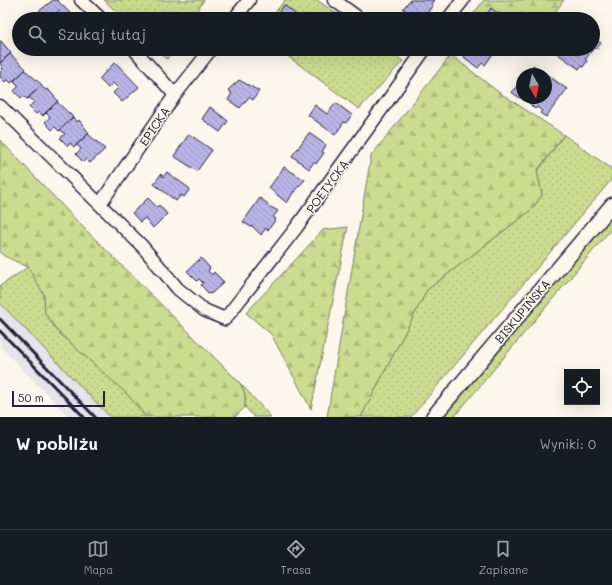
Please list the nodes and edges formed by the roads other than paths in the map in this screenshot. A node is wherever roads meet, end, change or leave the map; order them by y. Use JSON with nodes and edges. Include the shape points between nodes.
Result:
{"nodes":[{"id":1,"x":81,"y":0,"type":"edge"},
{"id":2,"x":249,"y":0,"type":"edge"},
{"id":3,"x":334,"y":0,"type":"edge"},
{"id":4,"x":463,"y":0,"type":"edge"},
{"id":5,"x":94,"y":12,"type":"edge"},
{"id":6,"x":240,"y":12,"type":"edge"},
{"id":7,"x":350,"y":12,"type":"edge"},
{"id":8,"x":454,"y":12,"type":"edge"},
{"id":9,"x":140,"y":56,"type":"edge"},
{"id":10,"x":206,"y":56,"type":"edge"},
{"id":11,"x":418,"y":56,"type":"edge"},
{"id":12,"x":175,"y":95,"type":"junction"},
{"id":13,"x":0,"y":106,"type":"edge"},
{"id":14,"x":100,"y":204,"type":"junction"},
{"id":15,"x":612,"y":205,"type":"edge"},
{"id":16,"x":433,"y":417,"type":"edge"}],
"edges":[{"from":1,"to":5,"type":"street"},
{"from":2,"to":6,"type":"street"},
{"from":3,"to":7,"type":"street"},
{"from":4,"to":8,"type":"street"},
{"from":9,"to":12,"type":"street"},
{"from":10,"to":12,"type":"street","name":"EPICKA"},
{"from":11,"to":14,"type":"street","name":"POETYCKA","via":[[296,228],[225,319],[204,310],[178,289],[142,246]]},
{"from":12,"to":14,"type":"street","name":"EPICKA"},
{"from":13,"to":14,"type":"street"},
{"from":15,"to":16,"type":"street","name":"BISKUPIŃSKA"}]}
